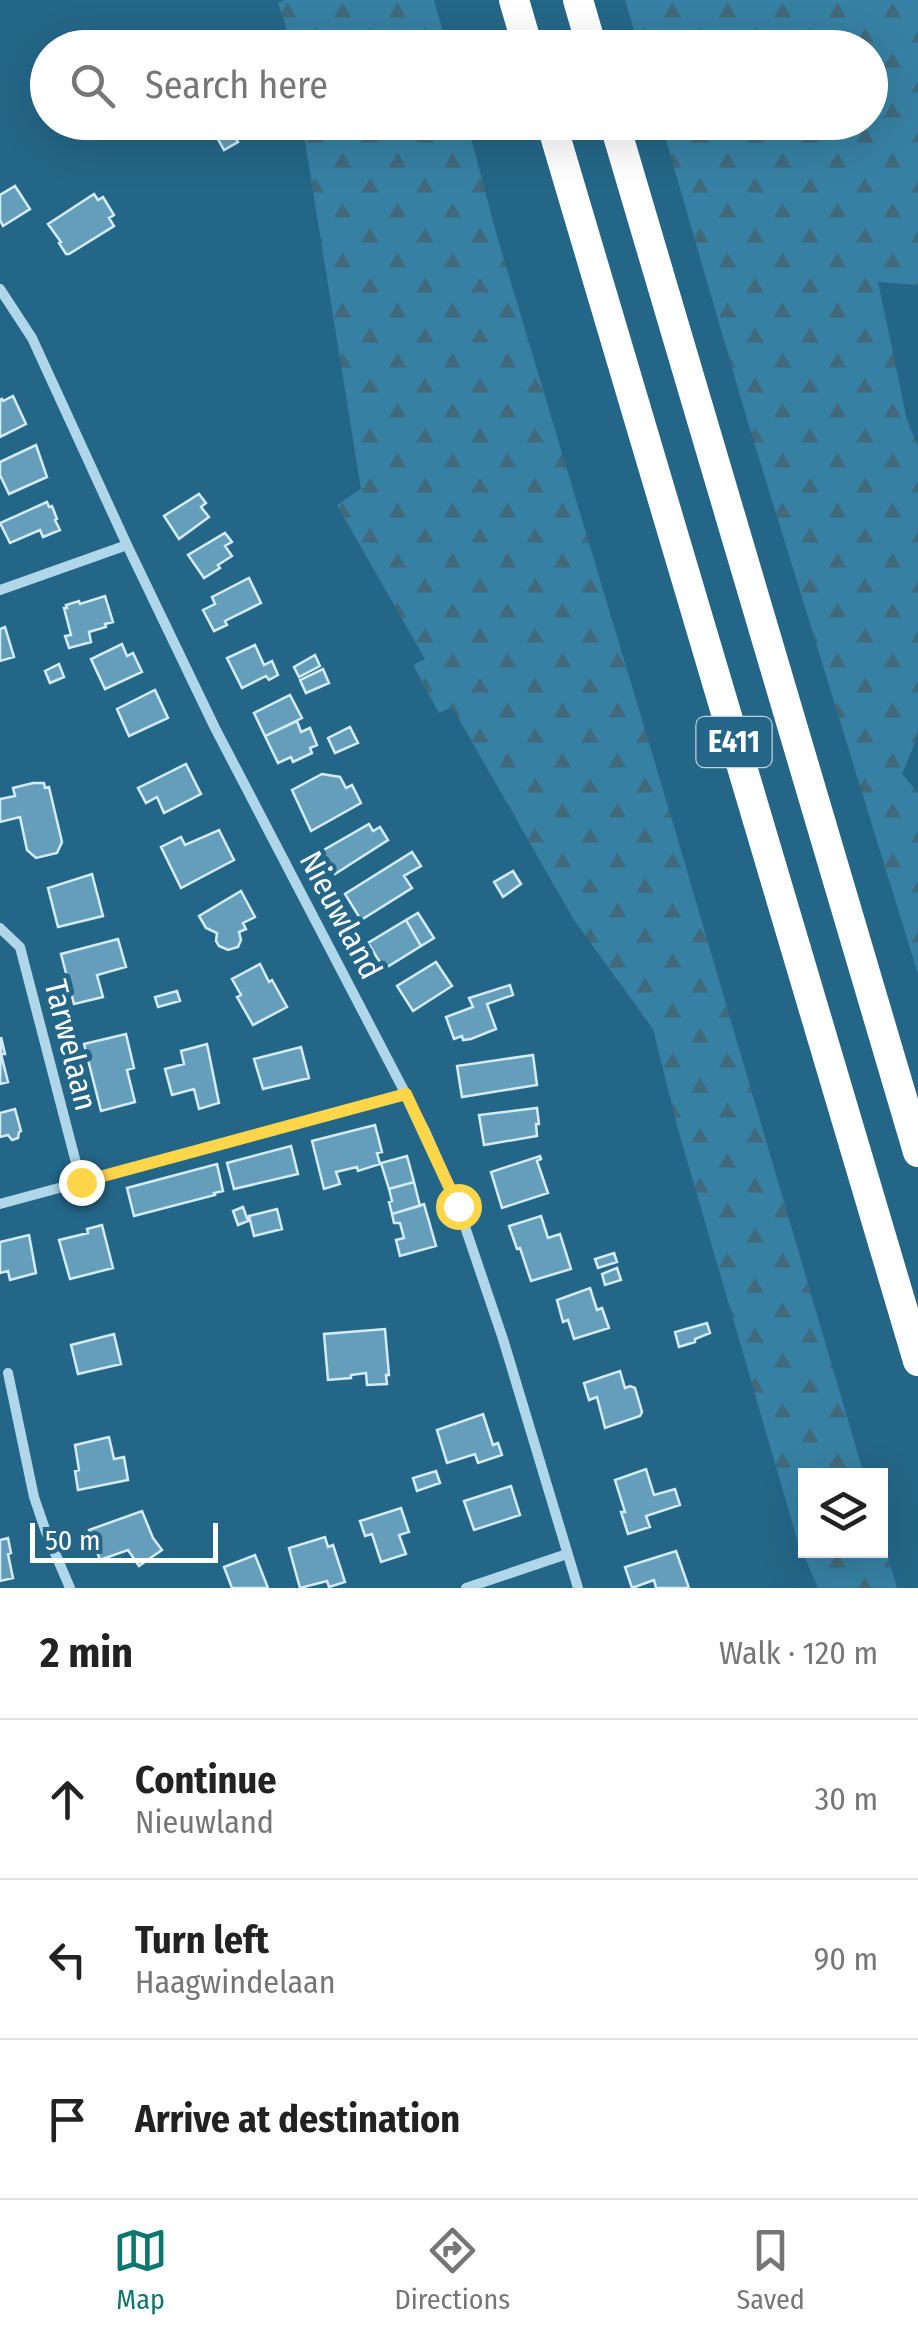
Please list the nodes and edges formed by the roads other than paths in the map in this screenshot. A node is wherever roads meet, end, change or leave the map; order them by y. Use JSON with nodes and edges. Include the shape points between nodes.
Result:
{"nodes":[{"id":1,"x":514,"y":0,"type":"edge"},
{"id":2,"x":578,"y":0,"type":"edge"},
{"id":3,"x":523,"y":30,"type":"edge"},
{"id":4,"x":587,"y":30,"type":"edge"},
{"id":5,"x":555,"y":140,"type":"edge"},
{"id":6,"x":619,"y":140,"type":"edge"},
{"id":7,"x":0,"y":290,"type":"edge"},
{"id":8,"x":127,"y":545,"type":"junction"},
{"id":9,"x":0,"y":590,"type":"edge"},
{"id":10,"x":0,"y":928,"type":"edge"},
{"id":11,"x":406,"y":1094,"type":"junction"},
{"id":12,"x":918,"y":1152,"type":"edge"},
{"id":13,"x":81,"y":1182,"type":"junction"},
{"id":14,"x":0,"y":1204,"type":"edge"},
{"id":15,"x":918,"y":1361,"type":"edge"},
{"id":16,"x":8,"y":1374,"type":"dead end"},
{"id":17,"x":567,"y":1554,"type":"junction"},
{"id":18,"x":70,"y":1588,"type":"edge"},
{"id":19,"x":466,"y":1588,"type":"edge"},
{"id":20,"x":578,"y":1588,"type":"edge"}],
"edges":[{"from":1,"to":3,"type":"highway"},
{"from":2,"to":4,"type":"highway"},
{"from":5,"to":15,"type":"highway","number":"E411"},
{"from":6,"to":12,"type":"highway","number":"E411"},
{"from":7,"to":8,"type":"street","name":"Nieuwland","via":[[32,338]]},
{"from":8,"to":9,"type":"street"},
{"from":8,"to":11,"type":"street","name":"Nieuwland"},
{"from":10,"to":13,"type":"street","name":"Tarwelaan","via":[[20,948]]},
{"from":11,"to":13,"type":"street"},
{"from":11,"to":17,"type":"street","name":"Nieuwland","via":[[458,1206]]},
{"from":13,"to":14,"type":"street"},
{"from":16,"to":18,"type":"street","via":[[34,1497]]},
{"from":17,"to":19,"type":"street"},
{"from":17,"to":20,"type":"street","name":"Nieuwland"}]}
